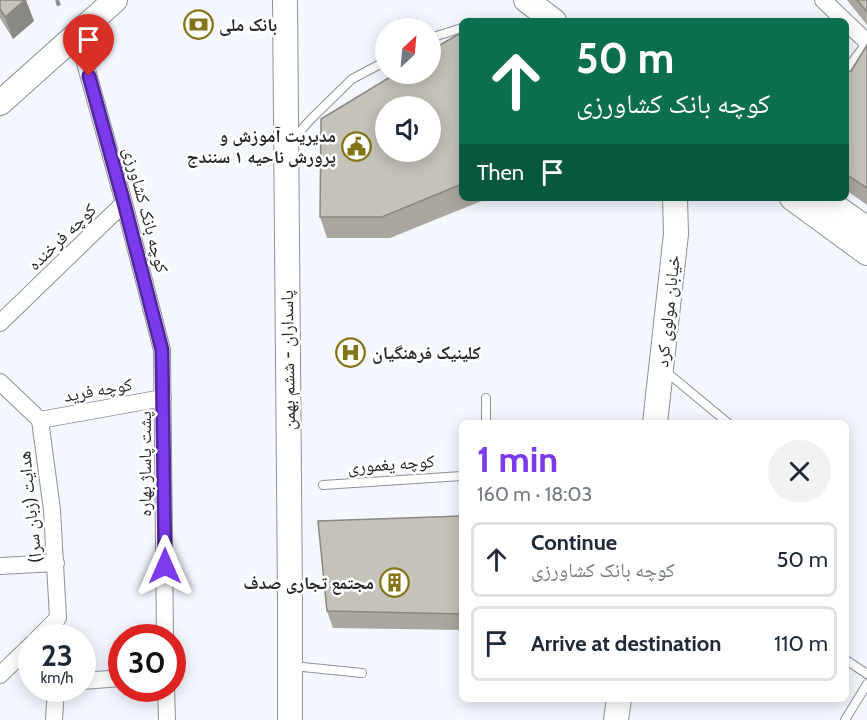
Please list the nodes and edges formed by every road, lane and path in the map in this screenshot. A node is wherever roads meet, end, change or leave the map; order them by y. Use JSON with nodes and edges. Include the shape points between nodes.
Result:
{"nodes":[{"id":1,"x":57,"y":0,"type":"edge"},
{"id":2,"x":96,"y":0,"type":"edge"},
{"id":3,"x":115,"y":0,"type":"edge"},
{"id":4,"x":285,"y":0,"type":"edge"},
{"id":5,"x":526,"y":0,"type":"edge"},
{"id":6,"x":822,"y":0,"type":"edge"},
{"id":7,"x":59,"y":6,"type":"dead end"},
{"id":8,"x":550,"y":18,"type":"edge"},
{"id":9,"x":841,"y":18,"type":"edge"},
{"id":10,"x":849,"y":26,"type":"edge"},
{"id":11,"x":459,"y":29,"type":"edge"},
{"id":12,"x":77,"y":34,"type":"junction"},
{"id":13,"x":441,"y":35,"type":"edge"},
{"id":14,"x":867,"y":42,"type":"edge"},
{"id":15,"x":867,"y":49,"type":"edge"},
{"id":16,"x":375,"y":67,"type":"edge"},
{"id":17,"x":849,"y":73,"type":"edge"},
{"id":18,"x":0,"y":83,"type":"edge"},
{"id":19,"x":0,"y":103,"type":"edge"},
{"id":20,"x":286,"y":148,"type":"junction"},
{"id":21,"x":675,"y":201,"type":"edge"},
{"id":22,"x":796,"y":201,"type":"edge"},
{"id":23,"x":827,"y":201,"type":"edge"},
{"id":24,"x":124,"y":203,"type":"junction"},
{"id":25,"x":867,"y":230,"type":"edge"},
{"id":26,"x":867,"y":253,"type":"edge"},
{"id":27,"x":0,"y":323,"type":"edge"},
{"id":28,"x":662,"y":368,"type":"junction"},
{"id":29,"x":0,"y":382,"type":"edge"},
{"id":30,"x":164,"y":398,"type":"junction"},
{"id":31,"x":486,"y":398,"type":"dead end"},
{"id":32,"x":40,"y":420,"type":"junction"},
{"id":33,"x":486,"y":420,"type":"edge"},
{"id":34,"x":655,"y":420,"type":"edge"},
{"id":35,"x":724,"y":420,"type":"edge"},
{"id":36,"x":459,"y":476,"type":"edge"},
{"id":37,"x":323,"y":485,"type":"dead end"},
{"id":38,"x":56,"y":562,"type":"junction"},
{"id":39,"x":0,"y":566,"type":"edge"},
{"id":40,"x":58,"y":618,"type":"junction"},
{"id":41,"x":52,"y":624,"type":"edge"},
{"id":42,"x":58,"y":624,"type":"edge"},
{"id":43,"x":165,"y":624,"type":"edge"},
{"id":44,"x":18,"y":658,"type":"edge"},
{"id":45,"x":849,"y":662,"type":"edge"},
{"id":46,"x":290,"y":665,"type":"junction"},
{"id":47,"x":362,"y":673,"type":"dead end"},
{"id":48,"x":867,"y":674,"type":"edge"},
{"id":49,"x":0,"y":675,"type":"edge"},
{"id":50,"x":867,"y":684,"type":"edge"},
{"id":51,"x":55,"y":702,"type":"edge"},
{"id":52,"x":166,"y":702,"type":"edge"},
{"id":53,"x":619,"y":702,"type":"edge"},
{"id":54,"x":54,"y":720,"type":"edge"},
{"id":55,"x":167,"y":720,"type":"edge"},
{"id":56,"x":290,"y":720,"type":"edge"},
{"id":57,"x":616,"y":720,"type":"edge"},
{"id":58,"x":845,"y":720,"type":"edge"}],
"edges":[{"from":1,"to":7,"type":"path"},
{"from":2,"to":18,"type":"main road"},
{"from":3,"to":12,"type":"main road"},
{"from":4,"to":20,"type":"main road","name":"پاسداران - ششم بهمن"},
{"from":5,"to":8,"type":"main road"},
{"from":6,"to":9,"type":"street"},
{"from":10,"to":14,"type":"street"},
{"from":11,"to":13,"type":"lane"},
{"from":12,"to":19,"type":"main road"},
{"from":12,"to":24,"type":"street","name":"کوچه بانک کشاورزی"},
{"from":15,"to":17,"type":"street"},
{"from":16,"to":20,"type":"lane","via":[[352,79]]},
{"from":20,"to":46,"type":"main road","name":"پاسداران - ششم بهمن"},
{"from":21,"to":28,"type":"main road","name":"خیابان مولوی کرد","via":[[676,234]]},
{"from":22,"to":26,"type":"main road"},
{"from":23,"to":25,"type":"main road"},
{"from":24,"to":27,"type":"street","name":"کوچه فرخنده"},
{"from":24,"to":30,"type":"street","name":"کوچه بانک کشاورزی","via":[[162,350]]},
{"from":28,"to":34,"type":"main road","name":"خیابان مولوی کرد"},
{"from":28,"to":35,"type":"lane"},
{"from":29,"to":32,"type":"street"},
{"from":30,"to":32,"type":"street","name":"کوچه فرید"},
{"from":30,"to":43,"type":"street","name":"پشت پاساژ بهاره"},
{"from":31,"to":33,"type":"lane"},
{"from":32,"to":38,"type":"street","name":"هدایت (زبان سرا)"},
{"from":36,"to":37,"type":"lane","name":"کوچه یغموری"},
{"from":38,"to":39,"type":"street"},
{"from":38,"to":40,"type":"street","name":"هدایت (زبان سرا)"},
{"from":40,"to":41,"type":"street"},
{"from":40,"to":42,"type":"street","name":"هدایت (زبان سرا)"},
{"from":44,"to":49,"type":"street"},
{"from":45,"to":48,"type":"lane"},
{"from":46,"to":47,"type":"lane"},
{"from":46,"to":56,"type":"main road","name":"پاسداران - ششم بهمن"},
{"from":50,"to":58,"type":"lane"},
{"from":51,"to":54,"type":"street"},
{"from":52,"to":55,"type":"street"},
{"from":53,"to":57,"type":"main road"}]}
